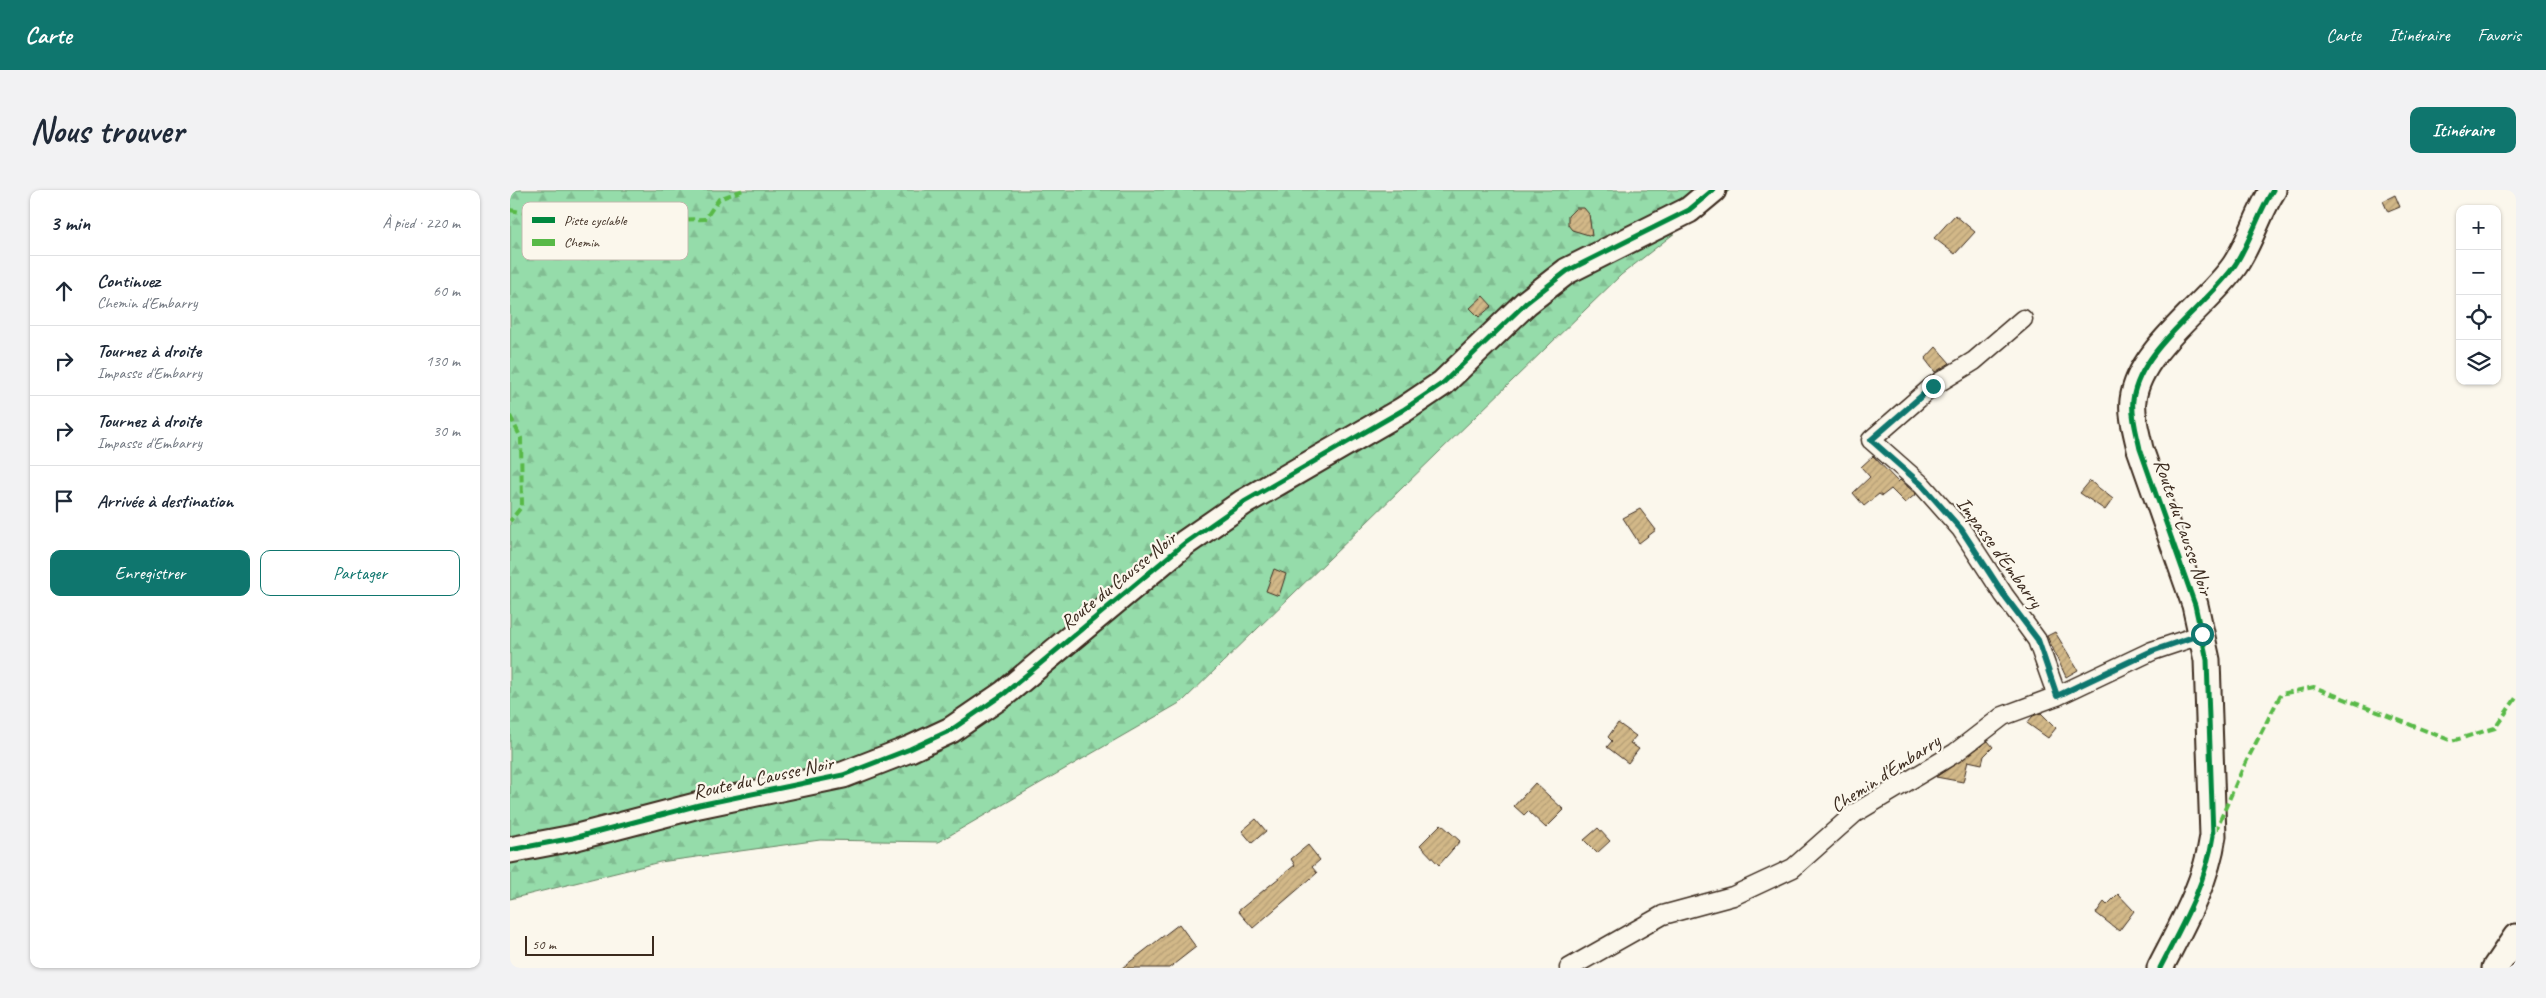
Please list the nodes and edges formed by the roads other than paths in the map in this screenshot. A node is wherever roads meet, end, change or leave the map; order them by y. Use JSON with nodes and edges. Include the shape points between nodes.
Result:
{"nodes":[{"id":1,"x":1712,"y":190,"type":"edge"},
{"id":2,"x":2273,"y":190,"type":"edge"},
{"id":3,"x":2023,"y":319,"type":"dead end"},
{"id":4,"x":2202,"y":634,"type":"junction"},
{"id":5,"x":2057,"y":696,"type":"junction"},
{"id":6,"x":510,"y":850,"type":"edge"},
{"id":7,"x":2516,"y":937,"type":"edge"},
{"id":8,"x":1569,"y":968,"type":"edge"},
{"id":9,"x":2160,"y":968,"type":"edge"},
{"id":10,"x":2495,"y":968,"type":"edge"}],
"edges":[{"from":1,"to":6,"type":"street","name":"Route du Causse Noir","via":[[1689,210],[1567,271],[1526,303],[1443,382],[1403,410],[1244,502],[1185,544],[1005,692],[951,730],[910,750],[843,775]]},
{"from":2,"to":4,"type":"street","name":"Route du Causse Noir","via":[[2235,265],[2158,349],[2140,379],[2133,400],[2140,449],[2195,605]]},
{"from":3,"to":5,"type":"street","name":"Impasse d'Embarry","via":[[1974,361],[1933,386],[1871,440],[1922,485],[1961,529],[2038,640]]},
{"from":4,"to":5,"type":"street","name":"Chemin d'Embarry","via":[[2152,651]]},
{"from":4,"to":9,"type":"street","name":"Route du Causse Noir","via":[[2208,660],[2213,836],[2209,864],[2199,891]]},
{"from":5,"to":8,"type":"street","name":"Chemin d'Embarry","via":[[2004,716],[1955,753],[1855,813],[1793,868],[1733,896],[1663,915]]},
{"from":7,"to":10,"type":"street"}]}
